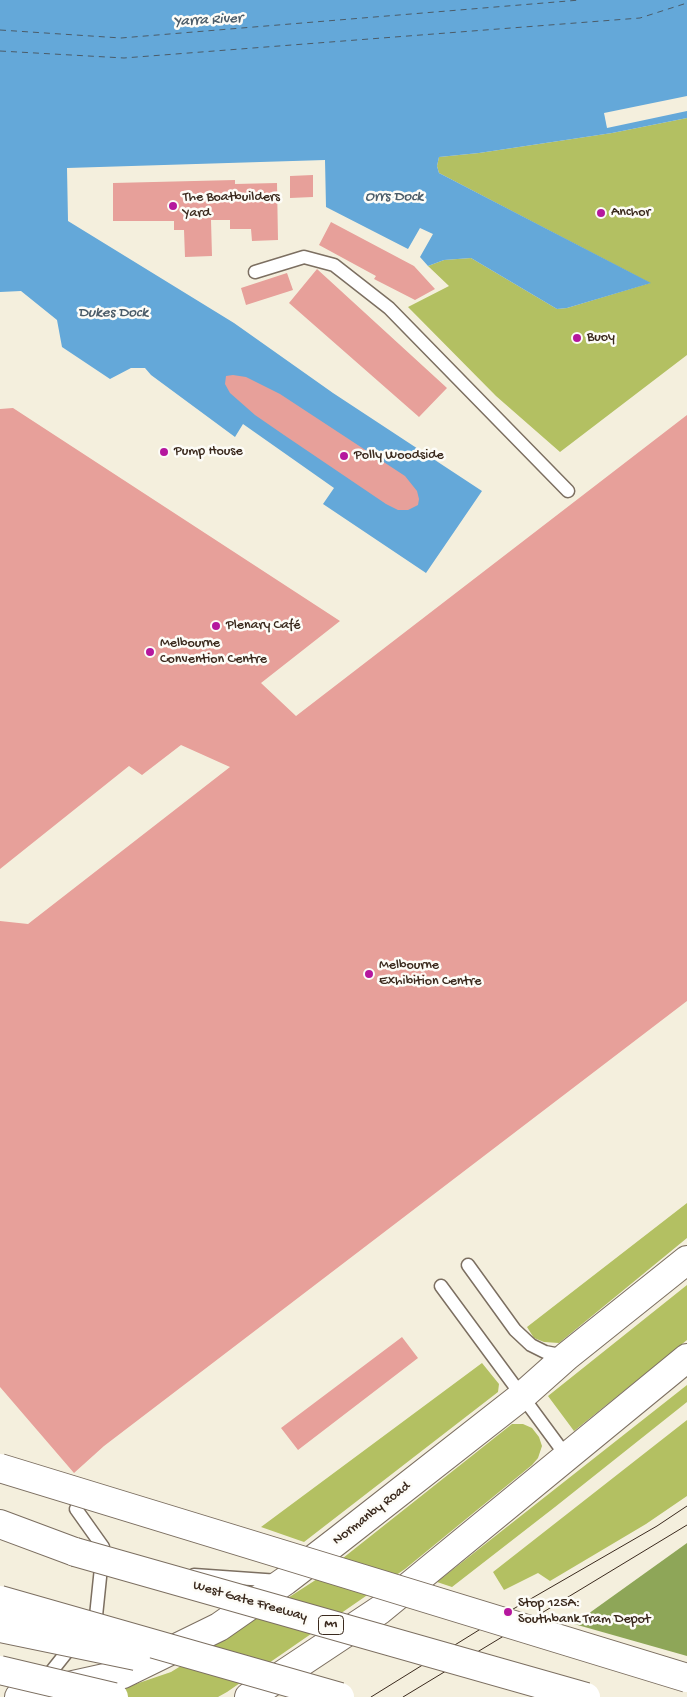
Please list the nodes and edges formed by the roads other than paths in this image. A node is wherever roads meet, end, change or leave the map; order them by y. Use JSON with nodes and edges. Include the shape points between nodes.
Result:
{"nodes":[{"id":1,"x":255,"y":272,"type":"dead end"},
{"id":2,"x":568,"y":491,"type":"dead end"},
{"id":3,"x":687,"y":1260,"type":"edge"},
{"id":4,"x":468,"y":1265,"type":"dead end"},
{"id":5,"x":441,"y":1286,"type":"dead end"},
{"id":6,"x":567,"y":1356,"type":"junction"},
{"id":7,"x":687,"y":1358,"type":"edge"},
{"id":8,"x":522,"y":1396,"type":"junction"},
{"id":9,"x":567,"y":1457,"type":"junction"},
{"id":10,"x":0,"y":1468,"type":"edge"},
{"id":11,"x":76,"y":1509,"type":"dead end"},
{"id":12,"x":0,"y":1524,"type":"edge"},
{"id":13,"x":0,"y":1530,"type":"edge"},
{"id":14,"x":103,"y":1547,"type":"junction"},
{"id":15,"x":75,"y":1552,"type":"junction"},
{"id":16,"x":285,"y":1581,"type":"junction"},
{"id":17,"x":0,"y":1600,"type":"edge"},
{"id":18,"x":0,"y":1628,"type":"edge"},
{"id":19,"x":0,"y":1670,"type":"edge"},
{"id":20,"x":687,"y":1678,"type":"edge"},
{"id":21,"x":26,"y":1695,"type":"edge"},
{"id":22,"x":114,"y":1697,"type":"edge"},
{"id":23,"x":249,"y":1697,"type":"edge"},
{"id":24,"x":339,"y":1697,"type":"edge"},
{"id":25,"x":586,"y":1697,"type":"edge"}],
"edges":[{"from":1,"to":2,"type":"lane","via":[[304,257],[334,265],[389,308]]},
{"from":3,"to":6,"type":"main road","name":"Normanby Road"},
{"from":4,"to":6,"type":"lane","via":[[515,1330],[531,1345],[545,1352]]},
{"from":5,"to":8,"type":"lane"},
{"from":6,"to":8,"type":"main road","name":"Normanby Road"},
{"from":7,"to":9,"type":"main road"},
{"from":8,"to":9,"type":"lane"},
{"from":8,"to":16,"type":"main road","name":"Normanby Road"},
{"from":9,"to":23,"type":"main road","via":[[380,1610]]},
{"from":10,"to":20,"type":"main road","bridge":true},
{"from":11,"to":14,"type":"lane"},
{"from":12,"to":15,"type":"main road"},
{"from":13,"to":15,"type":"main road","name":"West Gate Freeway","number":"M1"},
{"from":14,"to":16,"type":"lane","via":[[192,1575]]},
{"from":14,"to":21,"type":"lane","via":[[96,1616]]},
{"from":15,"to":25,"type":"main road","name":"West Gate Freeway","number":"M1","bridge":true},
{"from":16,"to":21,"type":"main road","name":"Normanby Road","via":[[218,1627],[123,1674]]},
{"from":17,"to":24,"type":"main road","bridge":true},
{"from":18,"to":24,"type":"main road","bridge":true},
{"from":19,"to":22,"type":"main road","bridge":true}]}
